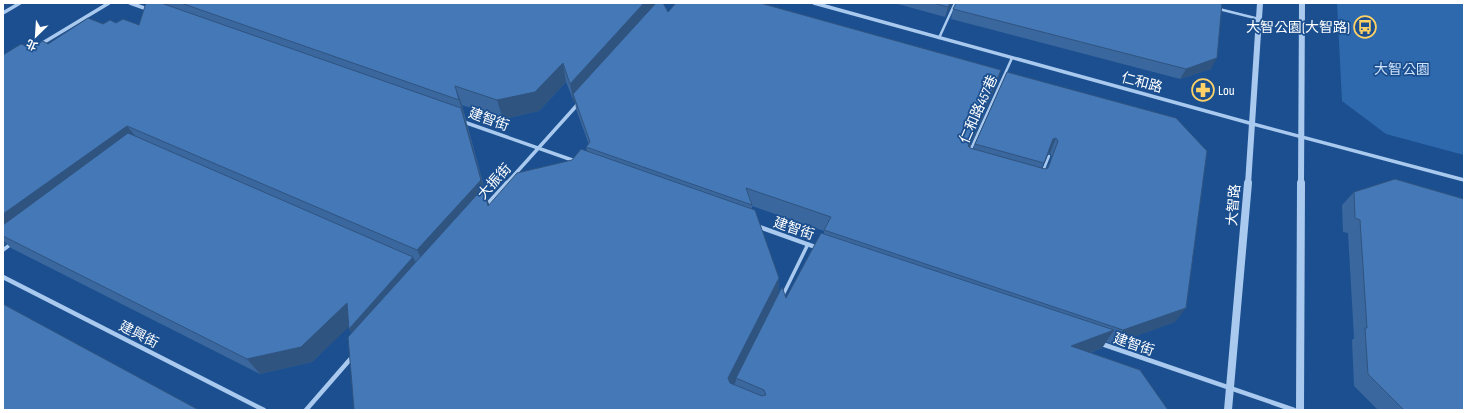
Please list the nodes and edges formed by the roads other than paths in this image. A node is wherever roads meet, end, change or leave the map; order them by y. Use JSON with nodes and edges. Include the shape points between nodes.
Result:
{"nodes":[{"id":1,"x":20,"y":3,"type":"edge"},
{"id":2,"x":109,"y":3,"type":"edge"},
{"id":3,"x":130,"y":3,"type":"edge"},
{"id":4,"x":814,"y":3,"type":"edge"},
{"id":5,"x":955,"y":3,"type":"edge"},
{"id":6,"x":1260,"y":3,"type":"edge"},
{"id":7,"x":1302,"y":3,"type":"edge"},
{"id":8,"x":1213,"y":7,"type":"edge"},
{"id":9,"x":153,"y":11,"type":"edge"},
{"id":10,"x":3,"y":13,"type":"edge"},
{"id":11,"x":1259,"y":19,"type":"junction"},
{"id":12,"x":939,"y":38,"type":"junction"},
{"id":13,"x":36,"y":47,"type":"edge"},
{"id":14,"x":1012,"y":58,"type":"junction"},
{"id":15,"x":580,"y":102,"type":"edge"},
{"id":16,"x":457,"y":119,"type":"edge"},
{"id":17,"x":1253,"y":124,"type":"junction"},
{"id":18,"x":1302,"y":136,"type":"junction"},
{"id":19,"x":538,"y":148,"type":"junction"},
{"id":20,"x":969,"y":154,"type":"edge"},
{"id":21,"x":1049,"y":156,"type":"edge"},
{"id":22,"x":584,"y":164,"type":"edge"},
{"id":23,"x":1041,"y":176,"type":"edge"},
{"id":24,"x":1464,"y":180,"type":"edge"},
{"id":25,"x":480,"y":213,"type":"edge"},
{"id":26,"x":748,"y":223,"type":"edge"},
{"id":27,"x":16,"y":241,"type":"edge"},
{"id":28,"x":808,"y":244,"type":"junction"},
{"id":29,"x":3,"y":250,"type":"edge"},
{"id":30,"x":824,"y":250,"type":"edge"},
{"id":31,"x":3,"y":277,"type":"edge"},
{"id":32,"x":780,"y":300,"type":"edge"},
{"id":33,"x":1095,"y":342,"type":"edge"},
{"id":34,"x":358,"y":350,"type":"edge"},
{"id":35,"x":1230,"y":388,"type":"junction"},
{"id":36,"x":264,"y":410,"type":"edge"},
{"id":37,"x":306,"y":410,"type":"edge"},
{"id":38,"x":1228,"y":410,"type":"edge"},
{"id":39,"x":1294,"y":410,"type":"edge"},
{"id":40,"x":1300,"y":410,"type":"edge"}],
"edges":[{"from":1,"to":10,"type":"street"},
{"from":2,"to":13,"type":"street"},
{"from":3,"to":9,"type":"street"},
{"from":4,"to":12,"type":"street","name":"仁和路"},
{"from":5,"to":12,"type":"lane"},
{"from":6,"to":11,"type":"street","name":"大智路"},
{"from":7,"to":18,"type":"street"},
{"from":8,"to":11,"type":"lane"},
{"from":11,"to":17,"type":"street","name":"大智路"},
{"from":12,"to":14,"type":"street","name":"仁和路"},
{"from":14,"to":17,"type":"street","name":"仁和路"},
{"from":14,"to":20,"type":"lane","name":"仁和路457巷"},
{"from":15,"to":19,"type":"street","name":"大振街"},
{"from":16,"to":19,"type":"street","name":"建智街"},
{"from":17,"to":18,"type":"street","name":"仁和路"},
{"from":17,"to":35,"type":"street","name":"大智路"},
{"from":18,"to":24,"type":"street","name":"仁和路"},
{"from":18,"to":40,"type":"street"},
{"from":19,"to":22,"type":"street","name":"建智街"},
{"from":19,"to":25,"type":"street","name":"大振街"},
{"from":21,"to":23,"type":"lane"},
{"from":26,"to":28,"type":"street","name":"建智街"},
{"from":27,"to":29,"type":"lane"},
{"from":28,"to":30,"type":"street","name":"建智街"},
{"from":28,"to":32,"type":"lane"},
{"from":31,"to":36,"type":"street","name":"建興街"},
{"from":33,"to":35,"type":"street","name":"建智街"},
{"from":34,"to":37,"type":"street"},
{"from":35,"to":38,"type":"street","name":"大智路"},
{"from":35,"to":39,"type":"street","name":"建智街"}]}
